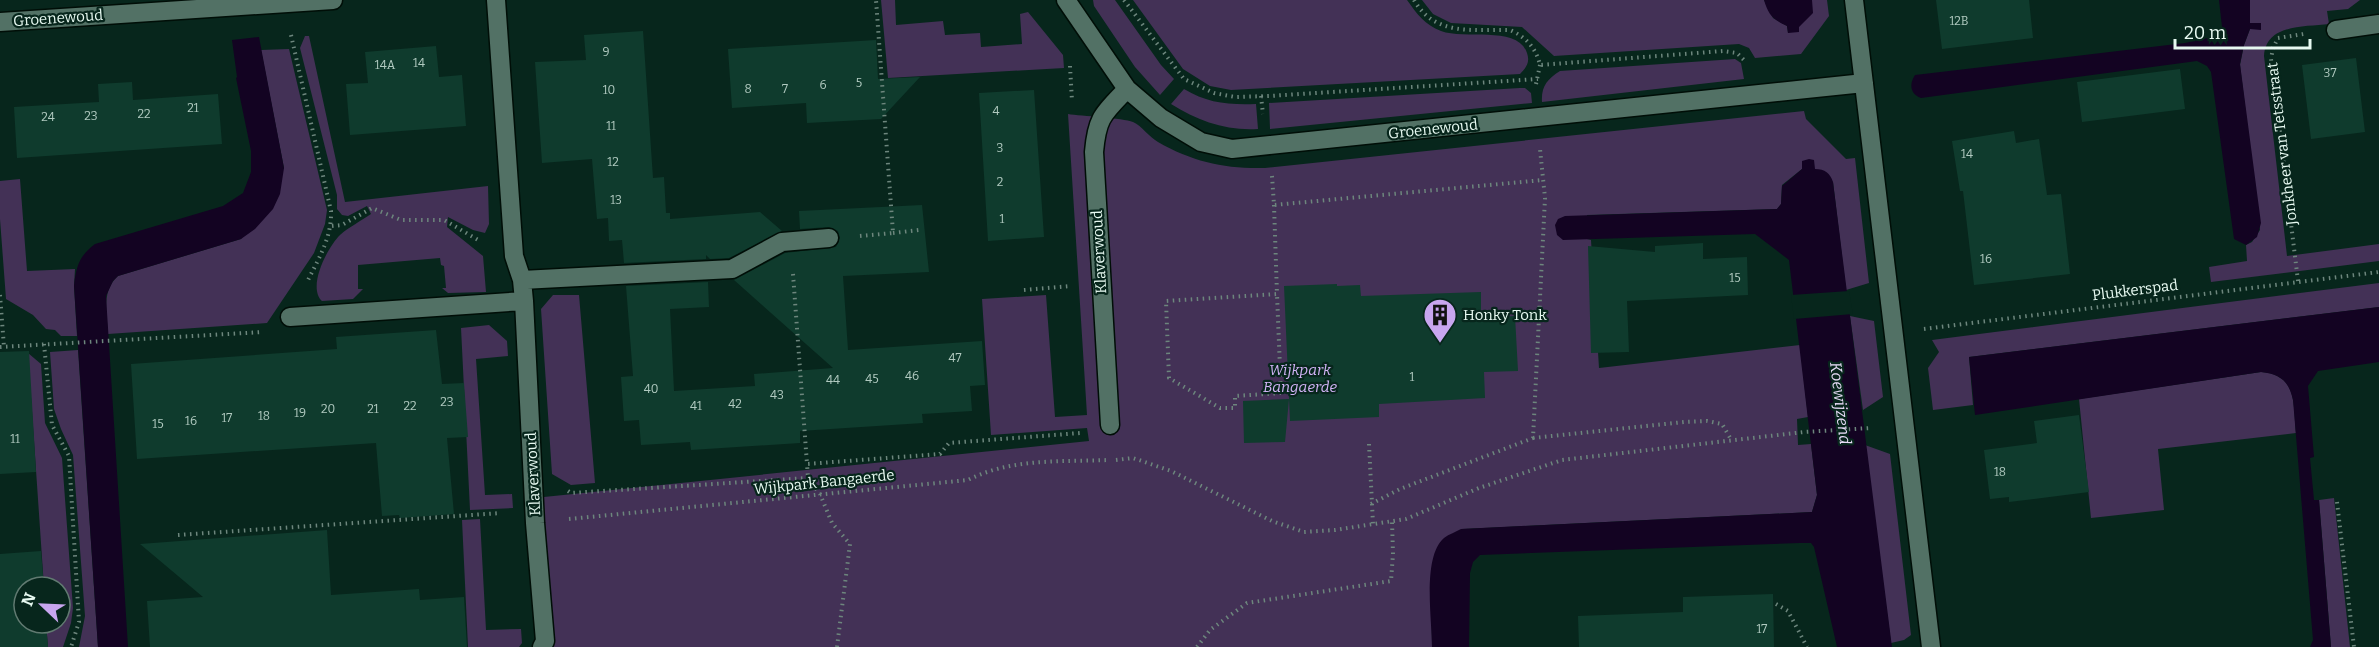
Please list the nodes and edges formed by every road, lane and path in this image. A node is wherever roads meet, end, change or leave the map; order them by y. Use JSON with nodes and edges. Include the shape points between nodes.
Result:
{"nodes":[{"id":1,"x":333,"y":0,"type":"edge"},
{"id":2,"x":496,"y":0,"type":"edge"},
{"id":3,"x":876,"y":0,"type":"edge"},
{"id":4,"x":1066,"y":0,"type":"edge"},
{"id":5,"x":1124,"y":0,"type":"edge"},
{"id":6,"x":1414,"y":0,"type":"edge"},
{"id":7,"x":1854,"y":0,"type":"edge"},
{"id":8,"x":282,"y":3,"type":"junction"},
{"id":9,"x":0,"y":22,"type":"edge"},
{"id":10,"x":1082,"y":23,"type":"junction"},
{"id":11,"x":2379,"y":24,"type":"edge"},
{"id":12,"x":2336,"y":30,"type":"joint"},
{"id":13,"x":1538,"y":79,"type":"dead end"},
{"id":14,"x":1864,"y":83,"type":"junction"},
{"id":15,"x":1127,"y":89,"type":"junction"},
{"id":16,"x":1751,"y":95,"type":"junction"},
{"id":17,"x":1261,"y":96,"type":"junction"},
{"id":18,"x":1073,"y":110,"type":"dead end"},
{"id":19,"x":1538,"y":118,"type":"junction"},
{"id":20,"x":1271,"y":147,"type":"junction"},
{"id":21,"x":1543,"y":180,"type":"junction"},
{"id":22,"x":1274,"y":206,"type":"junction"},
{"id":23,"x":332,"y":226,"type":"junction"},
{"id":24,"x":919,"y":230,"type":"dead end"},
{"id":25,"x":893,"y":233,"type":"junction"},
{"id":26,"x":829,"y":238,"type":"joint"},
{"id":27,"x":513,"y":239,"type":"junction"},
{"id":28,"x":790,"y":241,"type":"junction"},
{"id":29,"x":2379,"y":272,"type":"edge"},
{"id":30,"x":522,"y":280,"type":"junction"},
{"id":31,"x":2298,"y":281,"type":"junction"},
{"id":32,"x":1101,"y":283,"type":"junction"},
{"id":33,"x":1024,"y":290,"type":"dead end"},
{"id":34,"x":1277,"y":294,"type":"junction"},
{"id":35,"x":0,"y":296,"type":"edge"},
{"id":36,"x":524,"y":301,"type":"junction"},
{"id":37,"x":290,"y":317,"type":"junction"},
{"id":38,"x":1895,"y":333,"type":"junction"},
{"id":39,"x":44,"y":344,"type":"junction"},
{"id":40,"x":2,"y":347,"type":"edge"},
{"id":41,"x":1110,"y":425,"type":"dead end"},
{"id":42,"x":1882,"y":428,"type":"dead end"},
{"id":43,"x":1083,"y":433,"type":"dead end"},
{"id":44,"x":1533,"y":438,"type":"junction"},
{"id":45,"x":1732,"y":441,"type":"junction"},
{"id":46,"x":1369,"y":444,"type":"dead end"},
{"id":47,"x":807,"y":464,"type":"junction"},
{"id":48,"x":808,"y":478,"type":"junction"},
{"id":49,"x":533,"y":482,"type":"junction"},
{"id":50,"x":820,"y":494,"type":"junction"},
{"id":51,"x":2337,"y":502,"type":"dead end"},
{"id":52,"x":1371,"y":504,"type":"junction"},
{"id":53,"x":535,"y":517,"type":"junction"},
{"id":54,"x":1392,"y":521,"type":"junction"},
{"id":55,"x":1373,"y":524,"type":"junction"},
{"id":56,"x":178,"y":535,"type":"dead end"},
{"id":57,"x":1776,"y":604,"type":"dead end"},
{"id":58,"x":70,"y":647,"type":"edge"},
{"id":59,"x":542,"y":647,"type":"edge"},
{"id":60,"x":837,"y":647,"type":"edge"},
{"id":61,"x":1197,"y":647,"type":"edge"},
{"id":62,"x":1807,"y":647,"type":"edge"},
{"id":63,"x":1931,"y":647,"type":"edge"},
{"id":64,"x":2354,"y":647,"type":"edge"}],
"edges":[{"from":1,"to":8,"type":"street","name":"Groenewoud"},
{"from":2,"to":27,"type":"street","name":"Klaverwoud"},
{"from":3,"to":25,"type":"path"},
{"from":4,"to":10,"type":"street","name":"Groenewoud"},
{"from":5,"to":17,"type":"path","via":[[1184,79],[1214,93]]},
{"from":6,"to":16,"type":"path","via":[[1426,15],[1448,28],[1519,33],[1538,54],[1540,65],[1737,53],[1748,65]]},
{"from":7,"to":14,"type":"street"},
{"from":8,"to":9,"type":"street","name":"Groenewoud"},
{"from":8,"to":23,"type":"path","via":[[327,188]]},
{"from":10,"to":15,"type":"street","name":"Groenewoud"},
{"from":10,"to":18,"type":"path","via":[[1069,52]]},
{"from":11,"to":12,"type":"street"},
{"from":12,"to":31,"type":"path","name":"Jonkheer van Tetsstraat","via":[[2278,38],[2271,59]]},
{"from":13,"to":17,"type":"path"},
{"from":14,"to":16,"type":"street","name":"Groenewoud"},
{"from":14,"to":38,"type":"street"},
{"from":15,"to":20,"type":"street","name":"Groenewoud","via":[[1161,118],[1201,142],[1232,149]]},
{"from":15,"to":32,"type":"street","name":"Klaverwoud","via":[[1101,116],[1095,133]]},
{"from":16,"to":19,"type":"street","name":"Groenewoud"},
{"from":17,"to":20,"type":"path","via":[[1264,130]]},
{"from":19,"to":20,"type":"street","name":"Groenewoud"},
{"from":19,"to":21,"type":"path"},
{"from":20,"to":22,"type":"path"},
{"from":21,"to":22,"type":"path"},
{"from":21,"to":44,"type":"path"},
{"from":22,"to":34,"type":"path"},
{"from":23,"to":27,"type":"path","via":[[342,225],[372,208],[401,220],[444,220],[487,243]]},
{"from":23,"to":37,"type":"path"},
{"from":24,"to":25,"type":"path"},
{"from":25,"to":26,"type":"path"},
{"from":26,"to":28,"type":"street"},
{"from":27,"to":30,"type":"street","name":"Klaverwoud"},
{"from":28,"to":30,"type":"street","via":[[732,269]]},
{"from":28,"to":47,"type":"path"},
{"from":29,"to":31,"type":"path","name":"Plukkerspad"},
{"from":30,"to":36,"type":"street","name":"Klaverwoud"},
{"from":31,"to":38,"type":"path","name":"Plukkerspad"},
{"from":32,"to":33,"type":"path"},
{"from":32,"to":41,"type":"street","name":"Klaverwoud"},
{"from":34,"to":34,"type":"path","via":[[1166,301],[1168,378],[1220,408],[1235,408],[1235,396],[1281,393]]},
{"from":35,"to":40,"type":"path"},
{"from":36,"to":37,"type":"street"},
{"from":36,"to":49,"type":"street","name":"Klaverwoud"},
{"from":37,"to":39,"type":"path","via":[[267,331]]},
{"from":38,"to":63,"type":"street"},
{"from":39,"to":40,"type":"path"},
{"from":39,"to":58,"type":"path","via":[[52,425],[69,456],[79,622]]},
{"from":42,"to":45,"type":"path","name":"Wijkpark Bangaerde"},
{"from":43,"to":47,"type":"path","via":[[949,443],[940,454]]},
{"from":44,"to":45,"type":"path","via":[[1707,421],[1722,424]]},
{"from":44,"to":52,"type":"path"},
{"from":45,"to":54,"type":"path","name":"Wijkpark Bangaerde","via":[[1562,460]]},
{"from":46,"to":52,"type":"path"},
{"from":47,"to":48,"type":"path"},
{"from":48,"to":49,"type":"path","via":[[571,493],[555,481]]},
{"from":48,"to":50,"type":"path"},
{"from":49,"to":53,"type":"street","name":"Klaverwoud"},
{"from":50,"to":53,"type":"path","name":"Wijkpark Bangaerde"},
{"from":50,"to":55,"type":"path","name":"Wijkpark Bangaerde","via":[[968,480],[1008,465],[1133,458],[1171,471],[1272,521],[1304,532]]},
{"from":50,"to":60,"type":"path","via":[[832,523],[850,544]]},
{"from":51,"to":64,"type":"path"},
{"from":52,"to":55,"type":"path"},
{"from":53,"to":56,"type":"path","name":"Wijkpark Bangaerde"},
{"from":53,"to":59,"type":"street","name":"Klaverwoud"},
{"from":54,"to":55,"type":"path","name":"Wijkpark Bangaerde"},
{"from":54,"to":61,"type":"path","via":[[1391,581],[1247,603],[1210,630]]},
{"from":57,"to":62,"type":"path","via":[[1788,611]]}]}
